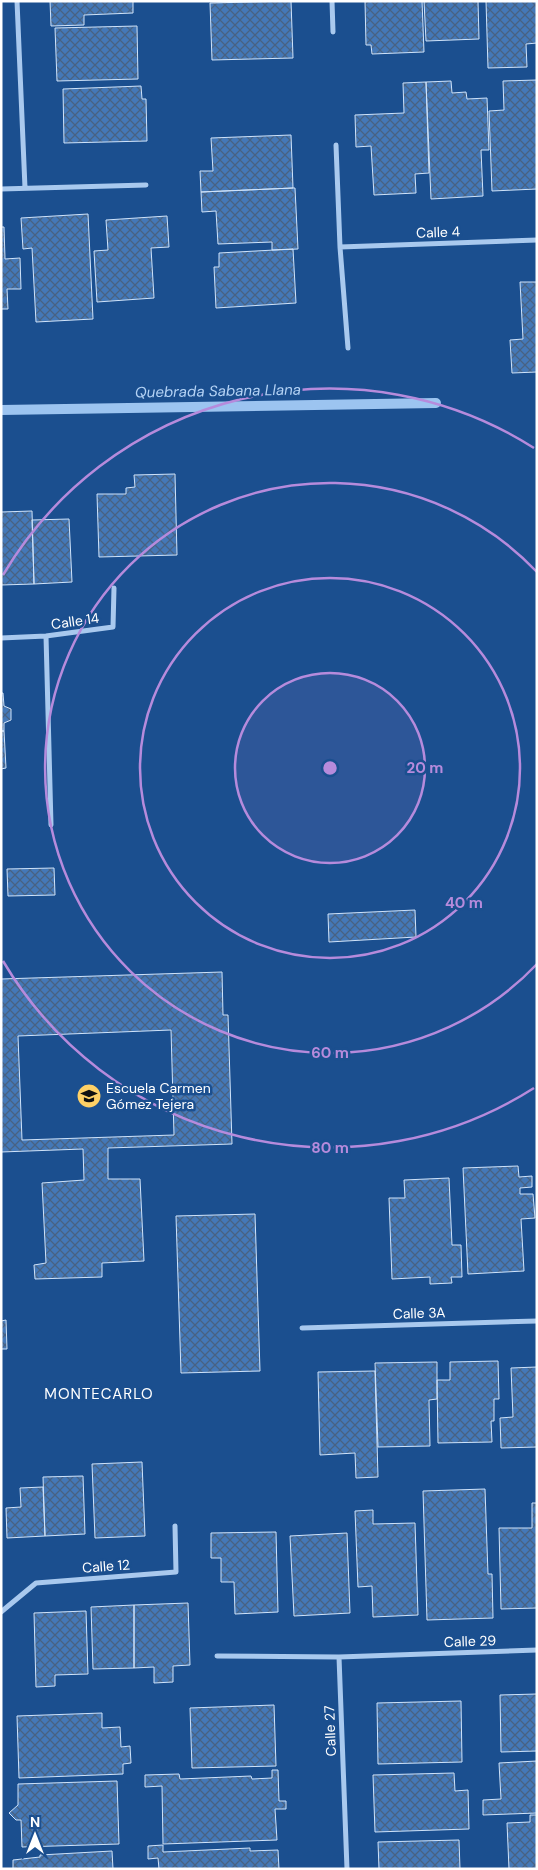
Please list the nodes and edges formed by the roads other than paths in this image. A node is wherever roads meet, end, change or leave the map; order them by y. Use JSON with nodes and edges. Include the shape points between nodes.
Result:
{"nodes":[{"id":1,"x":17,"y":1,"type":"edge"},
{"id":2,"x":332,"y":1,"type":"edge"},
{"id":3,"x":333,"y":32,"type":"dead end"},
{"id":4,"x":336,"y":145,"type":"dead end"},
{"id":5,"x":146,"y":184,"type":"dead end"},
{"id":6,"x":25,"y":188,"type":"junction"},
{"id":7,"x":1,"y":189,"type":"edge"},
{"id":8,"x":537,"y":240,"type":"edge"},
{"id":9,"x":340,"y":247,"type":"junction"},
{"id":10,"x":348,"y":348,"type":"dead end"},
{"id":11,"x":114,"y":588,"type":"dead end"},
{"id":12,"x":46,"y":636,"type":"junction"},
{"id":13,"x":1,"y":638,"type":"edge"},
{"id":14,"x":51,"y":825,"type":"dead end"},
{"id":15,"x":537,"y":1321,"type":"edge"},
{"id":16,"x":302,"y":1328,"type":"dead end"},
{"id":17,"x":175,"y":1526,"type":"dead end"},
{"id":18,"x":1,"y":1612,"type":"edge"},
{"id":19,"x":537,"y":1650,"type":"edge"},
{"id":20,"x":217,"y":1656,"type":"dead end"},
{"id":21,"x":339,"y":1656,"type":"junction"},
{"id":22,"x":347,"y":1869,"type":"edge"}],
"edges":[{"from":1,"to":6,"type":"street"},
{"from":2,"to":3,"type":"street"},
{"from":4,"to":9,"type":"street"},
{"from":5,"to":6,"type":"street"},
{"from":6,"to":7,"type":"street"},
{"from":8,"to":9,"type":"street","name":"Calle 4"},
{"from":9,"to":10,"type":"street"},
{"from":11,"to":12,"type":"street","name":"Calle 14","via":[[113,627]]},
{"from":12,"to":13,"type":"street","name":"Calle 14"},
{"from":12,"to":14,"type":"street"},
{"from":15,"to":16,"type":"street","name":"Calle 3A"},
{"from":17,"to":18,"type":"street","name":"Calle 12","via":[[176,1572],[36,1583]]},
{"from":19,"to":21,"type":"street","name":"Calle 29"},
{"from":20,"to":21,"type":"street"},
{"from":21,"to":22,"type":"street","name":"Calle 27"}]}
